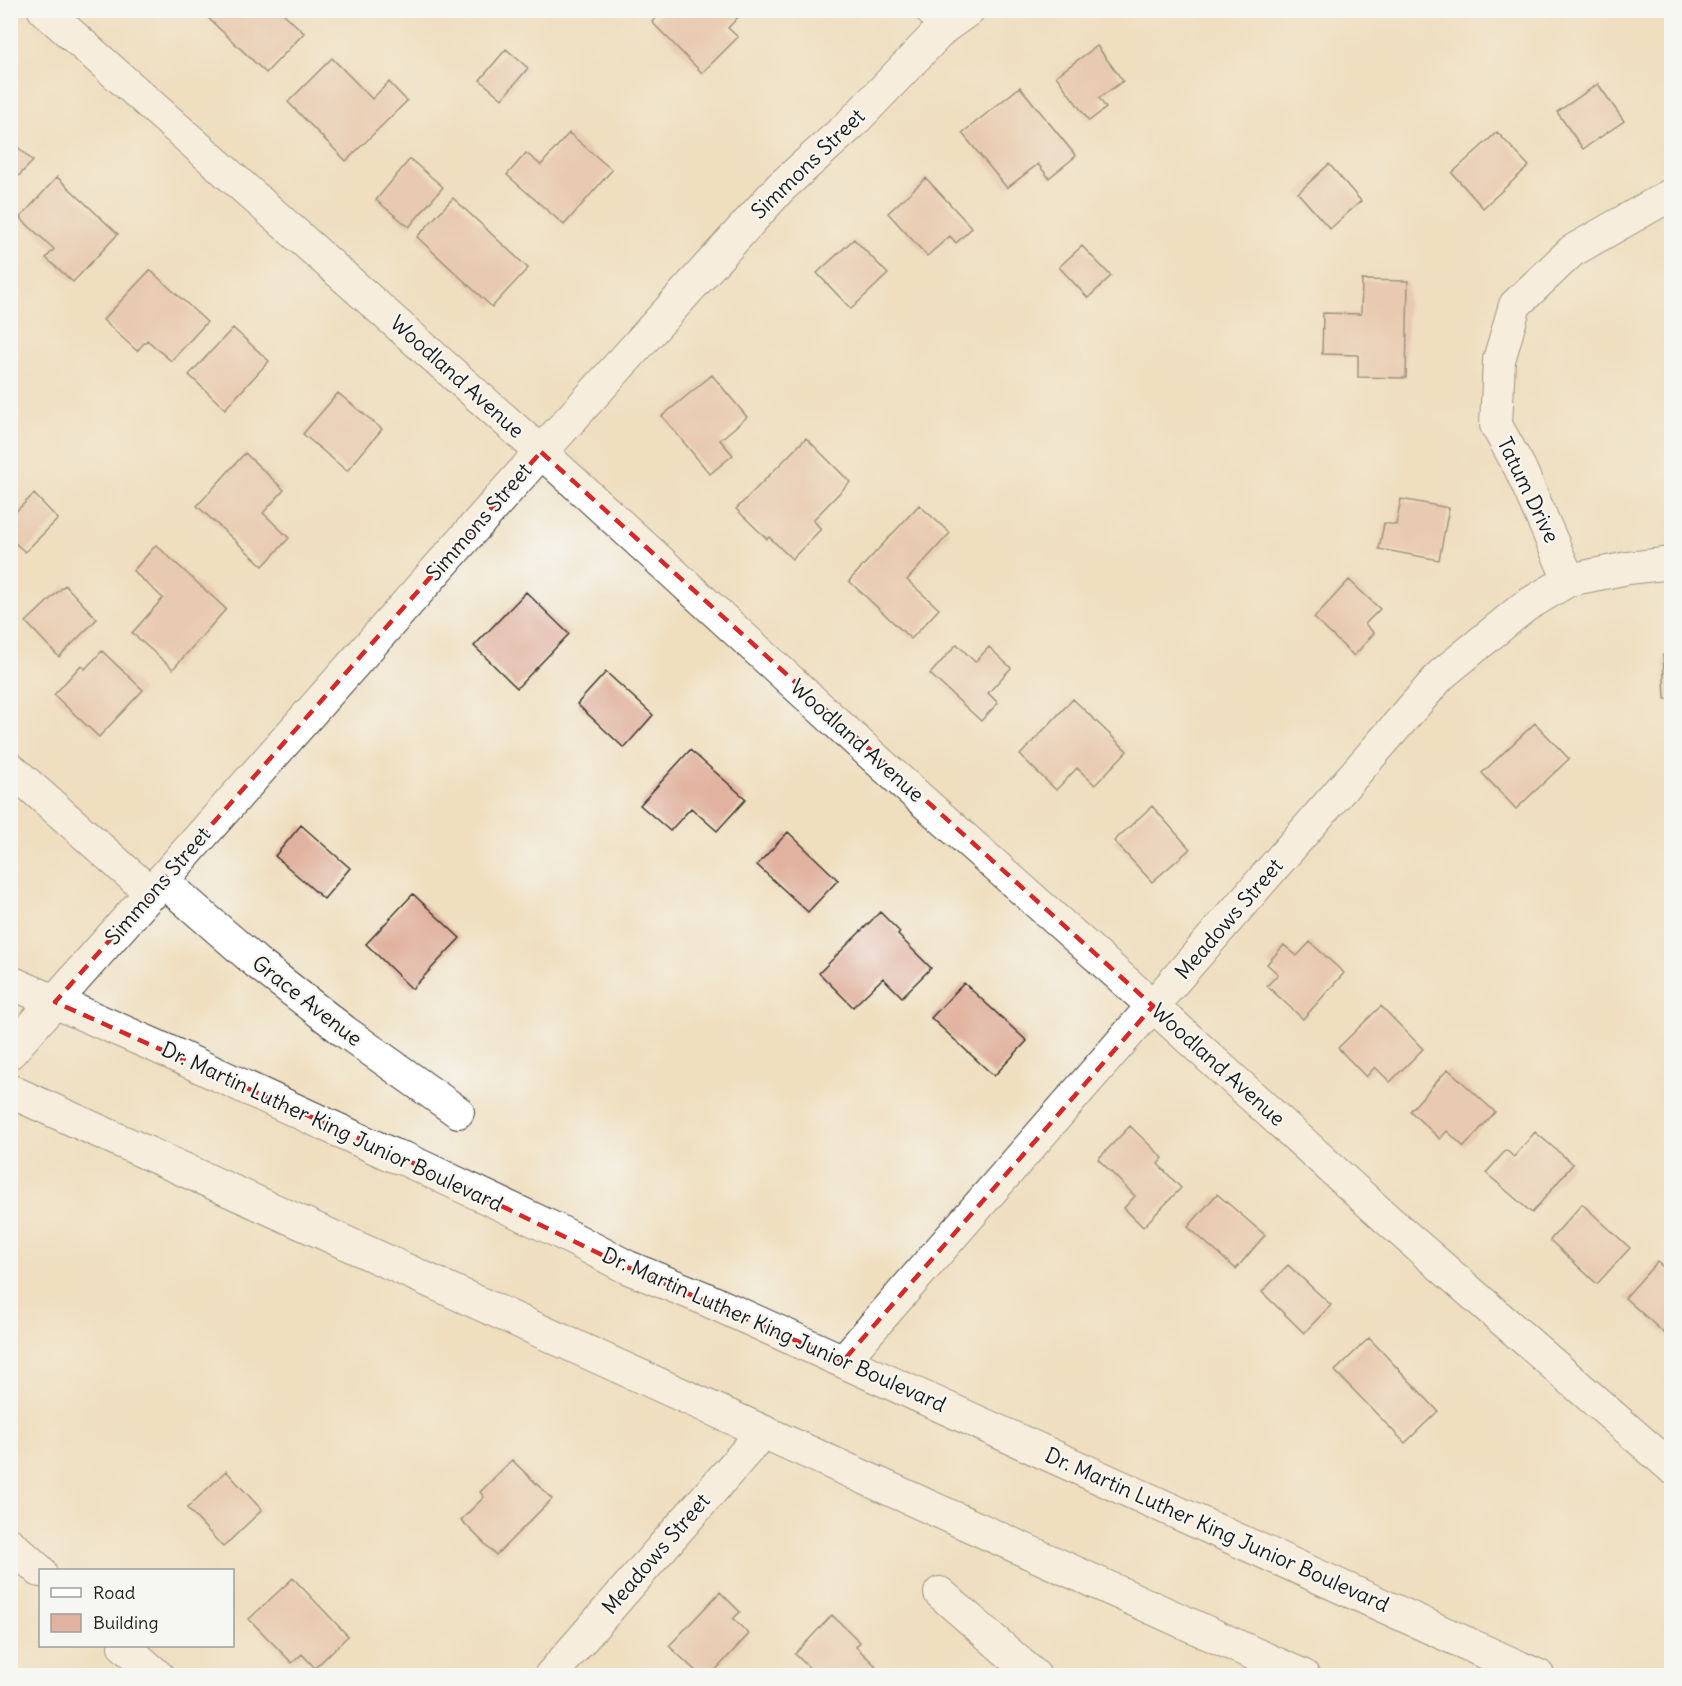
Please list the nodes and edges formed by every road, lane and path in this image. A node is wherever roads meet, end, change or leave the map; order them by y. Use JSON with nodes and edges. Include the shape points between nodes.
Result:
{"nodes":[{"id":1,"x":44,"y":10,"type":"edge"},
{"id":2,"x":947,"y":16,"type":"edge"},
{"id":3,"x":1671,"y":194,"type":"edge"},
{"id":4,"x":541,"y":452,"type":"junction"},
{"id":5,"x":1671,"y":563,"type":"edge"},
{"id":6,"x":1569,"y":580,"type":"junction"},
{"id":7,"x":10,"y":768,"type":"edge"},
{"id":8,"x":157,"y":887,"type":"junction"},
{"id":9,"x":10,"y":982,"type":"edge"},
{"id":10,"x":55,"y":1002,"type":"junction"},
{"id":11,"x":1153,"y":1006,"type":"junction"},
{"id":12,"x":10,"y":1053,"type":"edge"},
{"id":13,"x":10,"y":1091,"type":"edge"},
{"id":14,"x":458,"y":1112,"type":"dead end"},
{"id":15,"x":843,"y":1361,"type":"junction"},
{"id":16,"x":763,"y":1432,"type":"junction"},
{"id":17,"x":1671,"y":1468,"type":"edge"},
{"id":18,"x":10,"y":1544,"type":"edge"},
{"id":19,"x":39,"y":1570,"type":"edge"},
{"id":20,"x":940,"y":1593,"type":"dead end"},
{"id":21,"x":125,"y":1647,"type":"edge"},
{"id":22,"x":158,"y":1676,"type":"edge"},
{"id":23,"x":550,"y":1676,"type":"edge"},
{"id":24,"x":1035,"y":1676,"type":"edge"},
{"id":25,"x":1303,"y":1676,"type":"edge"},
{"id":26,"x":1538,"y":1676,"type":"edge"}],
"edges":[{"from":1,"to":4,"type":"street","name":"Woodland Avenue"},
{"from":2,"to":4,"type":"main road","name":"Simmons Street","via":[[850,125],[780,188]]},
{"from":3,"to":6,"type":"street","name":"Tatum Drive","via":[[1572,251],[1515,305],[1499,360],[1496,425],[1520,468]]},
{"from":4,"to":8,"type":"main road","name":"Simmons Street"},
{"from":4,"to":11,"type":"street","name":"Woodland Avenue"},
{"from":5,"to":6,"type":"street","name":"Meadows Street"},
{"from":6,"to":11,"type":"street","name":"Meadows Street","via":[[1524,607],[1441,675]]},
{"from":7,"to":8,"type":"street","name":"Grace Avenue"},
{"from":8,"to":10,"type":"main road","name":"Simmons Street"},
{"from":8,"to":14,"type":"street","name":"Grace Avenue","via":[[335,1024]]},
{"from":9,"to":10,"type":"main road","name":"Dr. Martin Luther King Junior Boulevard"},
{"from":10,"to":12,"type":"main road","name":"Simmons Street"},
{"from":10,"to":15,"type":"main road","name":"Dr. Martin Luther King Junior Boulevard","via":[[405,1160],[627,1267]]},
{"from":11,"to":15,"type":"street","name":"Meadows Street"},
{"from":11,"to":17,"type":"street","name":"Woodland Avenue","via":[[1388,1220]]},
{"from":13,"to":16,"type":"main road"},
{"from":15,"to":26,"type":"main road","name":"Dr. Martin Luther King Junior Boulevard"},
{"from":16,"to":23,"type":"street","name":"Meadows Street"},
{"from":16,"to":25,"type":"main road"},
{"from":18,"to":19,"type":"street"},
{"from":20,"to":24,"type":"street"},
{"from":21,"to":22,"type":"street"}]}
